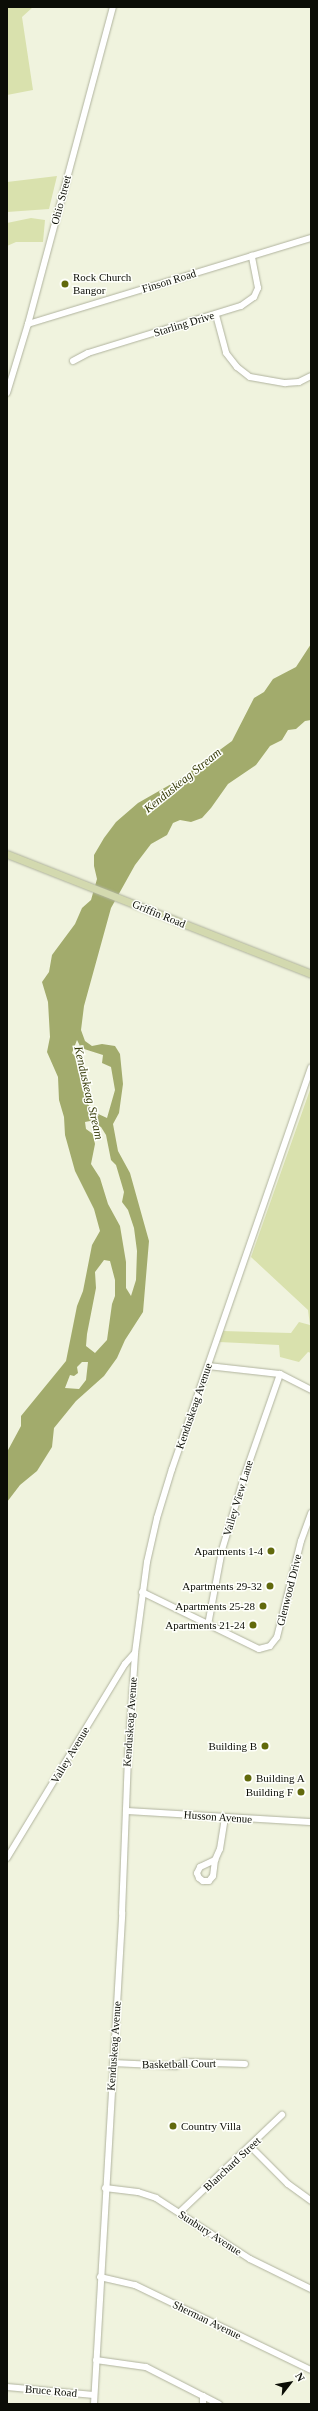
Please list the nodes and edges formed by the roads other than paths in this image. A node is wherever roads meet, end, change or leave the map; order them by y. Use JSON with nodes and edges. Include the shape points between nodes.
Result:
{"nodes":[{"id":1,"x":113,"y":7,"type":"edge"},
{"id":2,"x":311,"y":238,"type":"edge"},
{"id":3,"x":252,"y":256,"type":"junction"},
{"id":4,"x":216,"y":315,"type":"junction"},
{"id":5,"x":28,"y":324,"type":"junction"},
{"id":6,"x":73,"y":362,"type":"dead end"},
{"id":7,"x":311,"y":376,"type":"edge"},
{"id":8,"x":7,"y":393,"type":"edge"},
{"id":9,"x":7,"y":854,"type":"edge"},
{"id":10,"x":311,"y":974,"type":"edge"},
{"id":11,"x":311,"y":1067,"type":"edge"},
{"id":12,"x":208,"y":1366,"type":"junction"},
{"id":13,"x":280,"y":1374,"type":"junction"},
{"id":14,"x":311,"y":1390,"type":"edge"},
{"id":15,"x":311,"y":1513,"type":"edge"},
{"id":16,"x":142,"y":1592,"type":"junction"},
{"id":17,"x":208,"y":1625,"type":"junction"},
{"id":18,"x":135,"y":1653,"type":"junction"},
{"id":19,"x":126,"y":1811,"type":"junction"},
{"id":20,"x":225,"y":1818,"type":"junction"},
{"id":21,"x":311,"y":1822,"type":"edge"},
{"id":22,"x":7,"y":1858,"type":"edge"},
{"id":23,"x":214,"y":1860,"type":"dead end"},
{"id":24,"x":113,"y":2063,"type":"junction"},
{"id":25,"x":245,"y":2064,"type":"dead end"},
{"id":26,"x":282,"y":2115,"type":"dead end"},
{"id":27,"x":251,"y":2147,"type":"junction"},
{"id":28,"x":105,"y":2188,"type":"junction"},
{"id":29,"x":311,"y":2201,"type":"edge"},
{"id":30,"x":180,"y":2212,"type":"junction"},
{"id":31,"x":100,"y":2277,"type":"junction"},
{"id":32,"x":311,"y":2290,"type":"edge"},
{"id":33,"x":96,"y":2360,"type":"junction"},
{"id":34,"x":311,"y":2370,"type":"edge"},
{"id":35,"x":7,"y":2387,"type":"edge"},
{"id":36,"x":94,"y":2395,"type":"junction"},
{"id":37,"x":203,"y":2396,"type":"junction"},
{"id":38,"x":94,"y":2404,"type":"edge"},
{"id":39,"x":203,"y":2404,"type":"edge"},
{"id":40,"x":218,"y":2404,"type":"edge"}],
"edges":[{"from":1,"to":5,"type":"street","name":"Ohio Street"},
{"from":2,"to":3,"type":"street","name":"Finson Road"},
{"from":3,"to":4,"type":"street","name":"Starling Drive","via":[[258,288],[254,297],[241,306]]},
{"from":3,"to":5,"type":"street","name":"Finson Road"},
{"from":4,"to":6,"type":"street","name":"Starling Drive","via":[[88,353]]},
{"from":4,"to":7,"type":"street","via":[[226,353],[237,367],[250,377],[285,383],[299,382]]},
{"from":5,"to":8,"type":"street","name":"Ohio Street"},
{"from":9,"to":10,"type":"main road","name":"Griffin Road"},
{"from":11,"to":12,"type":"street","name":"Kenduskeag Avenue"},
{"from":12,"to":13,"type":"street"},
{"from":12,"to":16,"type":"street","name":"Kenduskeag Avenue","via":[[160,1506]]},
{"from":13,"to":14,"type":"street"},
{"from":13,"to":17,"type":"street","name":"Valley View Lane","via":[[222,1550]]},
{"from":15,"to":17,"type":"street","name":"Glenwood Drive","via":[[301,1541],[277,1637],[270,1646],[259,1649]]},
{"from":16,"to":17,"type":"street","name":"Glenwood Drive"},
{"from":16,"to":18,"type":"street","name":"Kenduskeag Avenue"},
{"from":18,"to":19,"type":"street","name":"Kenduskeag Avenue"},
{"from":18,"to":22,"type":"street","name":"Valley Avenue","via":[[125,1664]]},
{"from":19,"to":20,"type":"street","name":"Husson Avenue"},
{"from":19,"to":24,"type":"street","name":"Kenduskeag Avenue"},
{"from":20,"to":21,"type":"street","name":"Husson Avenue"},
{"from":20,"to":23,"type":"street","via":[[220,1849]]},
{"from":24,"to":25,"type":"street","name":"Basketball Court","via":[[176,2066],[184,2062]]},
{"from":24,"to":28,"type":"street","name":"Kenduskeag Avenue"},
{"from":26,"to":27,"type":"street","name":"Blanchard Street"},
{"from":27,"to":29,"type":"street","via":[[288,2184]]},
{"from":27,"to":30,"type":"street","name":"Blanchard Street"},
{"from":28,"to":30,"type":"street","name":"Sunbury Avenue","via":[[145,2194]]},
{"from":28,"to":31,"type":"street","name":"Kenduskeag Avenue"},
{"from":30,"to":32,"type":"street","name":"Sunbury Avenue","via":[[250,2259]]},
{"from":31,"to":33,"type":"street","name":"Kenduskeag Avenue"},
{"from":31,"to":34,"type":"street","name":"Sherman Avenue","via":[[135,2285]]},
{"from":33,"to":36,"type":"street","name":"Kenduskeag Avenue"},
{"from":33,"to":37,"type":"street","via":[[146,2367]]},
{"from":35,"to":36,"type":"street","name":"Bruce Road"},
{"from":36,"to":38,"type":"street","name":"Kenduskeag Avenue"},
{"from":37,"to":39,"type":"street"},
{"from":37,"to":40,"type":"street"}]}
